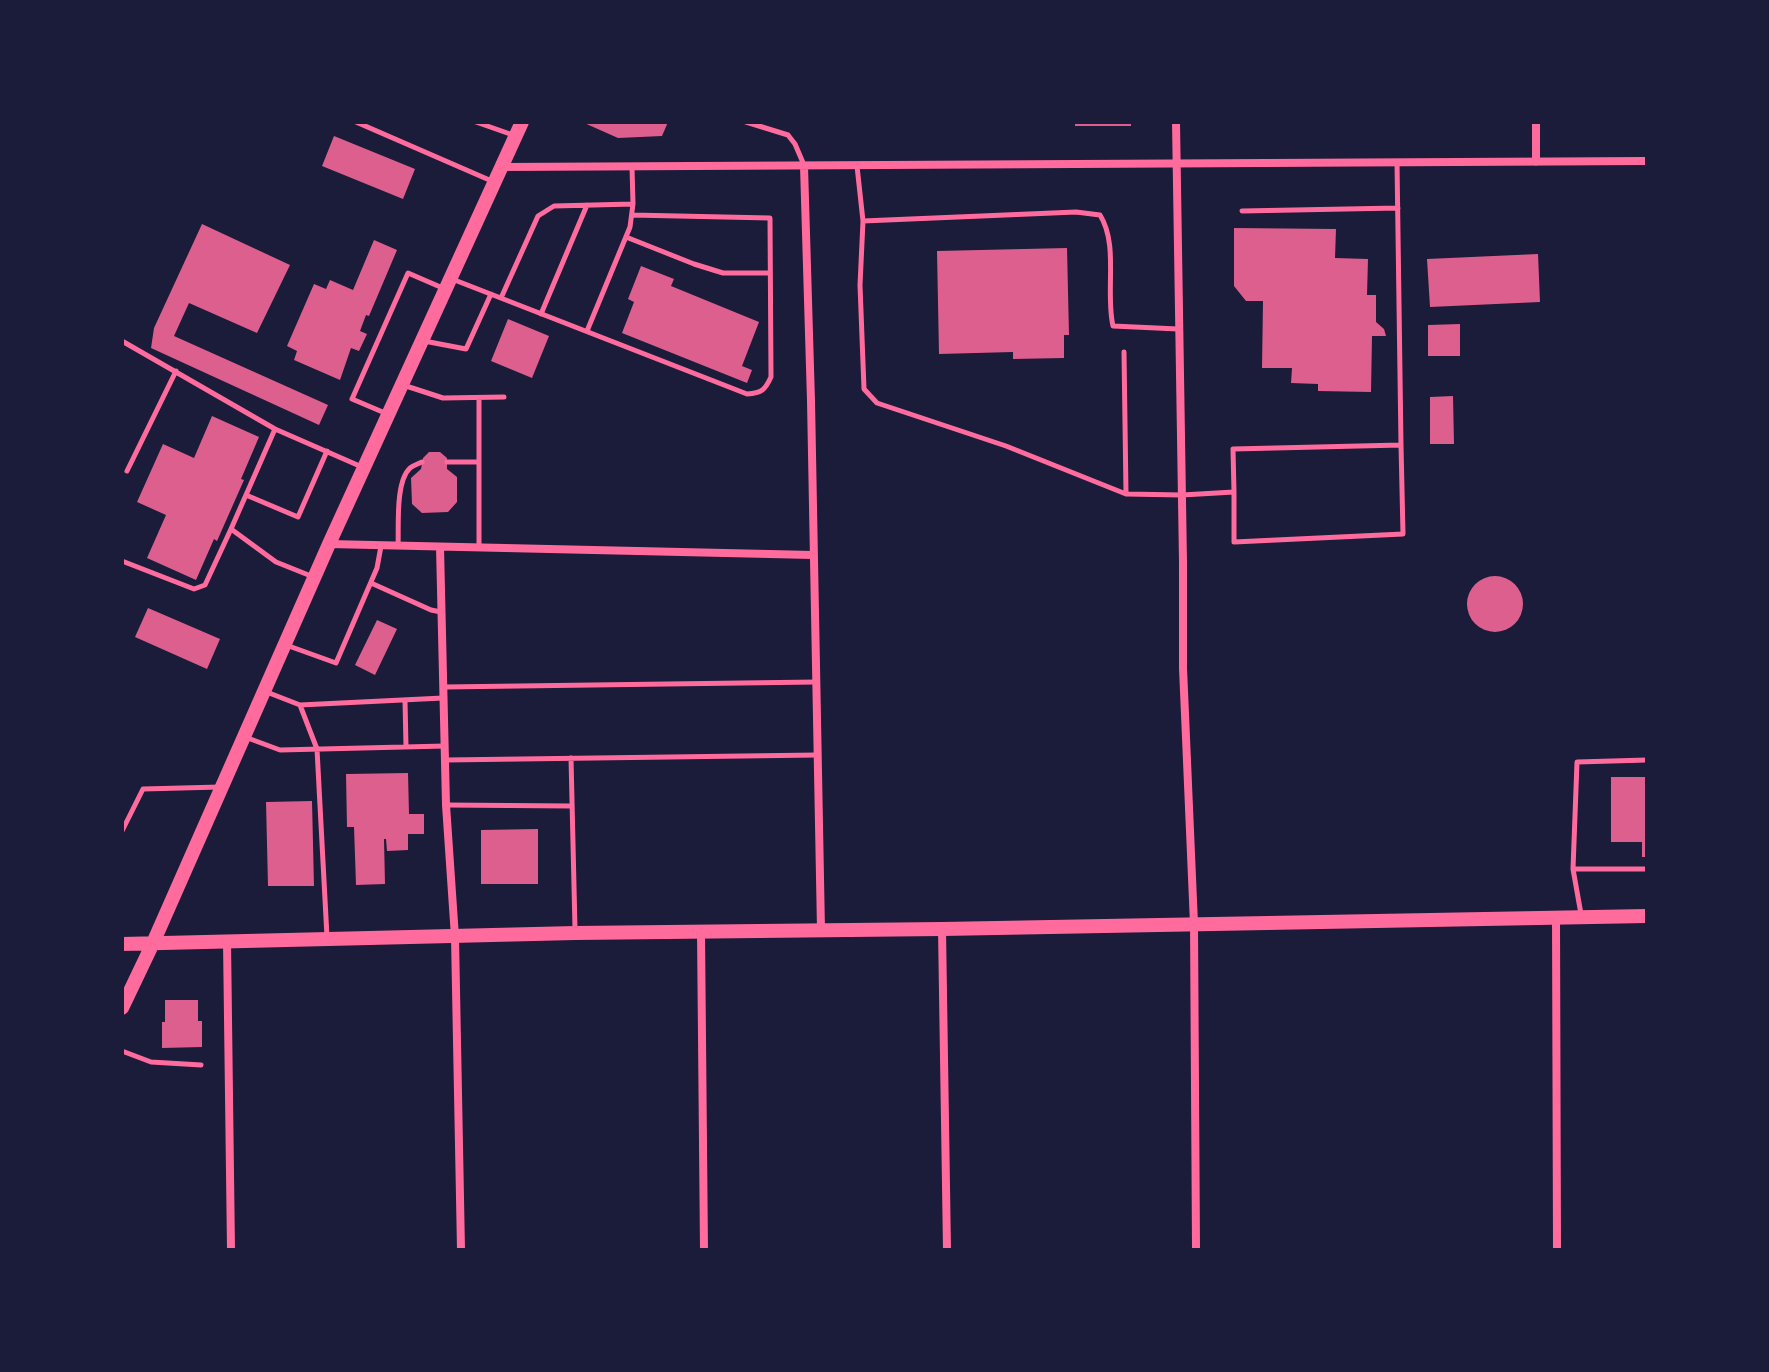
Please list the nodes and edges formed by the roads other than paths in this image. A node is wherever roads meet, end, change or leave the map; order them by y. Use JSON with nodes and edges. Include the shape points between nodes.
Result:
{"nodes":[{"id":1,"x":356,"y":122,"type":"edge"},
{"id":2,"x":476,"y":122,"type":"edge"},
{"id":3,"x":746,"y":122,"type":"edge"},
{"id":4,"x":1176,"y":122,"type":"edge"},
{"id":5,"x":1536,"y":122,"type":"edge"},
{"id":6,"x":519,"y":129,"type":"edge"},
{"id":7,"x":1647,"y":161,"type":"edge"},
{"id":8,"x":1397,"y":162,"type":"junction"},
{"id":9,"x":1536,"y":162,"type":"junction"},
{"id":10,"x":1177,"y":164,"type":"junction"},
{"id":11,"x":632,"y":166,"type":"junction"},
{"id":12,"x":804,"y":166,"type":"junction"},
{"id":13,"x":857,"y":166,"type":"junction"},
{"id":14,"x":502,"y":167,"type":"junction"},
{"id":15,"x":495,"y":182,"type":"junction"},
{"id":16,"x":633,"y":204,"type":"junction"},
{"id":17,"x":587,"y":205,"type":"junction"},
{"id":18,"x":1398,"y":208,"type":"junction"},
{"id":19,"x":1242,"y":211,"type":"dead end"},
{"id":20,"x":632,"y":215,"type":"junction"},
{"id":21,"x":863,"y":221,"type":"junction"},
{"id":22,"x":626,"y":237,"type":"junction"},
{"id":23,"x":770,"y":273,"type":"junction"},
{"id":24,"x":448,"y":284,"type":"junction"},
{"id":25,"x":491,"y":294,"type":"junction"},
{"id":26,"x":501,"y":298,"type":"junction"},
{"id":27,"x":541,"y":314,"type":"junction"},
{"id":28,"x":1179,"y":329,"type":"junction"},
{"id":29,"x":587,"y":331,"type":"junction"},
{"id":30,"x":423,"y":340,"type":"junction"},
{"id":31,"x":122,"y":341,"type":"edge"},
{"id":32,"x":1124,"y":352,"type":"dead end"},
{"id":33,"x":176,"y":371,"type":"junction"},
{"id":34,"x":402,"y":385,"type":"junction"},
{"id":35,"x":504,"y":397,"type":"dead end"},
{"id":36,"x":479,"y":398,"type":"junction"},
{"id":37,"x":388,"y":415,"type":"junction"},
{"id":38,"x":275,"y":429,"type":"junction"},
{"id":39,"x":1401,"y":445,"type":"junction"},
{"id":40,"x":327,"y":451,"type":"junction"},
{"id":41,"x":422,"y":462,"type":"dead end"},
{"id":42,"x":447,"y":462,"type":"dead end"},
{"id":43,"x":479,"y":462,"type":"junction"},
{"id":44,"x":364,"y":468,"type":"junction"},
{"id":45,"x":127,"y":471,"type":"dead end"},
{"id":46,"x":1234,"y":492,"type":"junction"},
{"id":47,"x":1126,"y":494,"type":"junction"},
{"id":48,"x":246,"y":495,"type":"junction"},
{"id":49,"x":1182,"y":495,"type":"junction"},
{"id":50,"x":231,"y":529,"type":"junction"},
{"id":51,"x":329,"y":544,"type":"junction"},
{"id":52,"x":381,"y":546,"type":"junction"},
{"id":53,"x":398,"y":546,"type":"junction"},
{"id":54,"x":440,"y":547,"type":"junction"},
{"id":55,"x":479,"y":548,"type":"junction"},
{"id":56,"x":813,"y":555,"type":"junction"},
{"id":57,"x":122,"y":561,"type":"edge"},
{"id":58,"x":314,"y":578,"type":"junction"},
{"id":59,"x":371,"y":583,"type":"junction"},
{"id":60,"x":442,"y":612,"type":"junction"},
{"id":61,"x":285,"y":645,"type":"junction"},
{"id":62,"x":816,"y":682,"type":"junction"},
{"id":63,"x":444,"y":687,"type":"junction"},
{"id":64,"x":264,"y":691,"type":"junction"},
{"id":65,"x":444,"y":698,"type":"junction"},
{"id":66,"x":405,"y":700,"type":"junction"},
{"id":67,"x":300,"y":705,"type":"junction"},
{"id":68,"x":244,"y":736,"type":"junction"},
{"id":69,"x":446,"y":746,"type":"junction"},
{"id":70,"x":406,"y":747,"type":"junction"},
{"id":71,"x":317,"y":749,"type":"junction"},
{"id":72,"x":817,"y":755,"type":"junction"},
{"id":73,"x":571,"y":758,"type":"junction"},
{"id":74,"x":446,"y":760,"type":"junction"},
{"id":75,"x":1647,"y":760,"type":"edge"},
{"id":76,"x":221,"y":787,"type":"junction"},
{"id":77,"x":446,"y":805,"type":"junction"},
{"id":78,"x":571,"y":806,"type":"junction"},
{"id":79,"x":122,"y":831,"type":"edge"},
{"id":80,"x":1573,"y":869,"type":"junction"},
{"id":81,"x":1647,"y":869,"type":"edge"},
{"id":82,"x":1647,"y":916,"type":"edge"},
{"id":83,"x":1556,"y":917,"type":"junction"},
{"id":84,"x":1581,"y":917,"type":"junction"},
{"id":85,"x":1194,"y":924,"type":"junction"},
{"id":86,"x":942,"y":929,"type":"junction"},
{"id":87,"x":821,"y":930,"type":"junction"},
{"id":88,"x":701,"y":932,"type":"junction"},
{"id":89,"x":575,"y":933,"type":"junction"},
{"id":90,"x":455,"y":937,"type":"junction"},
{"id":91,"x":327,"y":939,"type":"junction"},
{"id":92,"x":227,"y":941,"type":"junction"},
{"id":93,"x":153,"y":943,"type":"junction"},
{"id":94,"x":122,"y":944,"type":"edge"},
{"id":95,"x":122,"y":1008,"type":"edge"},
{"id":96,"x":122,"y":1051,"type":"edge"},
{"id":97,"x":201,"y":1065,"type":"dead end"},
{"id":98,"x":231,"y":1250,"type":"edge"},
{"id":99,"x":461,"y":1250,"type":"edge"},
{"id":100,"x":704,"y":1250,"type":"edge"},
{"id":101,"x":947,"y":1250,"type":"edge"},
{"id":102,"x":1196,"y":1250,"type":"edge"},
{"id":103,"x":1557,"y":1250,"type":"edge"}],
"edges":[{"from":1,"to":15,"type":"lane"},
{"from":2,"to":6,"type":"lane"},
{"from":3,"to":12,"type":"lane","via":[[788,135]]},
{"from":4,"to":10,"type":"street"},
{"from":5,"to":9,"type":"street"},
{"from":6,"to":14,"type":"main road"},
{"from":7,"to":9,"type":"street"},
{"from":8,"to":9,"type":"street"},
{"from":8,"to":10,"type":"street"},
{"from":8,"to":18,"type":"lane"},
{"from":10,"to":13,"type":"street"},
{"from":10,"to":28,"type":"street"},
{"from":11,"to":12,"type":"street"},
{"from":11,"to":14,"type":"street"},
{"from":11,"to":16,"type":"lane"},
{"from":12,"to":13,"type":"street"},
{"from":12,"to":56,"type":"street"},
{"from":13,"to":21,"type":"lane"},
{"from":14,"to":15,"type":"main road"},
{"from":15,"to":24,"type":"main road"},
{"from":16,"to":17,"type":"lane"},
{"from":16,"to":20,"type":"lane"},
{"from":17,"to":26,"type":"lane","via":[[554,206],[538,216]]},
{"from":17,"to":27,"type":"lane"},
{"from":18,"to":19,"type":"lane"},
{"from":18,"to":39,"type":"lane"},
{"from":20,"to":22,"type":"lane"},
{"from":20,"to":23,"type":"lane","via":[[770,218]]},
{"from":21,"to":28,"type":"lane","via":[[1100,215],[1107,226],[1113,326]]},
{"from":21,"to":47,"type":"lane","via":[[864,389],[877,403]]},
{"from":22,"to":23,"type":"lane","via":[[723,273]]},
{"from":22,"to":29,"type":"lane"},
{"from":23,"to":29,"type":"lane","via":[[771,377],[758,394]]},
{"from":24,"to":25,"type":"lane"},
{"from":24,"to":30,"type":"main road"},
{"from":24,"to":37,"type":"lane","via":[[408,273],[352,399]]},
{"from":25,"to":26,"type":"lane"},
{"from":25,"to":30,"type":"lane","via":[[466,349]]},
{"from":26,"to":27,"type":"lane"},
{"from":27,"to":29,"type":"lane"},
{"from":28,"to":49,"type":"street"},
{"from":30,"to":34,"type":"main road"},
{"from":31,"to":33,"type":"lane"},
{"from":32,"to":47,"type":"lane"},
{"from":33,"to":38,"type":"lane"},
{"from":33,"to":45,"type":"lane"},
{"from":34,"to":36,"type":"lane","via":[[443,398]]},
{"from":34,"to":37,"type":"main road"},
{"from":35,"to":36,"type":"lane"},
{"from":36,"to":43,"type":"lane"},
{"from":37,"to":44,"type":"main road"},
{"from":38,"to":40,"type":"lane"},
{"from":38,"to":48,"type":"lane"},
{"from":39,"to":46,"type":"lane","via":[[1233,449]]},
{"from":39,"to":46,"type":"lane","via":[[1403,534],[1234,542]]},
{"from":40,"to":44,"type":"lane"},
{"from":40,"to":48,"type":"lane","via":[[298,517]]},
{"from":41,"to":53,"type":"lane","via":[[408,469],[402,482]]},
{"from":42,"to":43,"type":"lane"},
{"from":43,"to":55,"type":"lane"},
{"from":44,"to":51,"type":"main road"},
{"from":46,"to":49,"type":"lane"},
{"from":47,"to":49,"type":"lane"},
{"from":48,"to":50,"type":"lane"},
{"from":49,"to":85,"type":"street"},
{"from":50,"to":57,"type":"lane","via":[[205,585],[194,589]]},
{"from":50,"to":58,"type":"lane","via":[[276,562]]},
{"from":51,"to":52,"type":"street"},
{"from":51,"to":58,"type":"main road"},
{"from":52,"to":53,"type":"street"},
{"from":52,"to":59,"type":"lane"},
{"from":53,"to":54,"type":"street"},
{"from":54,"to":55,"type":"street"},
{"from":54,"to":60,"type":"street"},
{"from":55,"to":56,"type":"street"},
{"from":56,"to":62,"type":"street"},
{"from":58,"to":61,"type":"main road"},
{"from":59,"to":60,"type":"lane"},
{"from":59,"to":61,"type":"lane","via":[[336,663]]},
{"from":60,"to":63,"type":"street"},
{"from":61,"to":64,"type":"main road"},
{"from":62,"to":63,"type":"lane"},
{"from":62,"to":72,"type":"street"},
{"from":63,"to":65,"type":"street"},
{"from":64,"to":67,"type":"lane"},
{"from":64,"to":68,"type":"main road"},
{"from":65,"to":66,"type":"lane"},
{"from":65,"to":69,"type":"street"},
{"from":66,"to":67,"type":"lane"},
{"from":66,"to":70,"type":"lane"},
{"from":67,"to":71,"type":"lane"},
{"from":68,"to":71,"type":"lane","via":[[280,750]]},
{"from":68,"to":76,"type":"main road"},
{"from":69,"to":70,"type":"lane"},
{"from":69,"to":74,"type":"street"},
{"from":70,"to":71,"type":"lane"},
{"from":71,"to":91,"type":"lane"},
{"from":72,"to":73,"type":"lane"},
{"from":72,"to":87,"type":"street"},
{"from":73,"to":74,"type":"lane"},
{"from":73,"to":78,"type":"lane"},
{"from":74,"to":77,"type":"street"},
{"from":75,"to":80,"type":"lane","via":[[1577,762]]},
{"from":76,"to":79,"type":"lane","via":[[143,789]]},
{"from":76,"to":93,"type":"main road"},
{"from":77,"to":78,"type":"lane"},
{"from":77,"to":90,"type":"street"},
{"from":78,"to":89,"type":"lane"},
{"from":80,"to":81,"type":"lane"},
{"from":80,"to":84,"type":"lane"},
{"from":82,"to":84,"type":"main road"},
{"from":83,"to":84,"type":"main road"},
{"from":83,"to":85,"type":"main road"},
{"from":83,"to":103,"type":"street"},
{"from":85,"to":86,"type":"main road"},
{"from":85,"to":102,"type":"street"},
{"from":86,"to":87,"type":"main road"},
{"from":86,"to":101,"type":"street"},
{"from":87,"to":88,"type":"main road"},
{"from":88,"to":89,"type":"main road"},
{"from":88,"to":100,"type":"street"},
{"from":89,"to":90,"type":"main road"},
{"from":90,"to":91,"type":"main road"},
{"from":90,"to":99,"type":"street"},
{"from":91,"to":92,"type":"main road"},
{"from":92,"to":93,"type":"main road"},
{"from":92,"to":98,"type":"street"},
{"from":93,"to":94,"type":"main road"},
{"from":93,"to":95,"type":"main road"},
{"from":96,"to":97,"type":"lane","via":[[151,1062]]}]}
